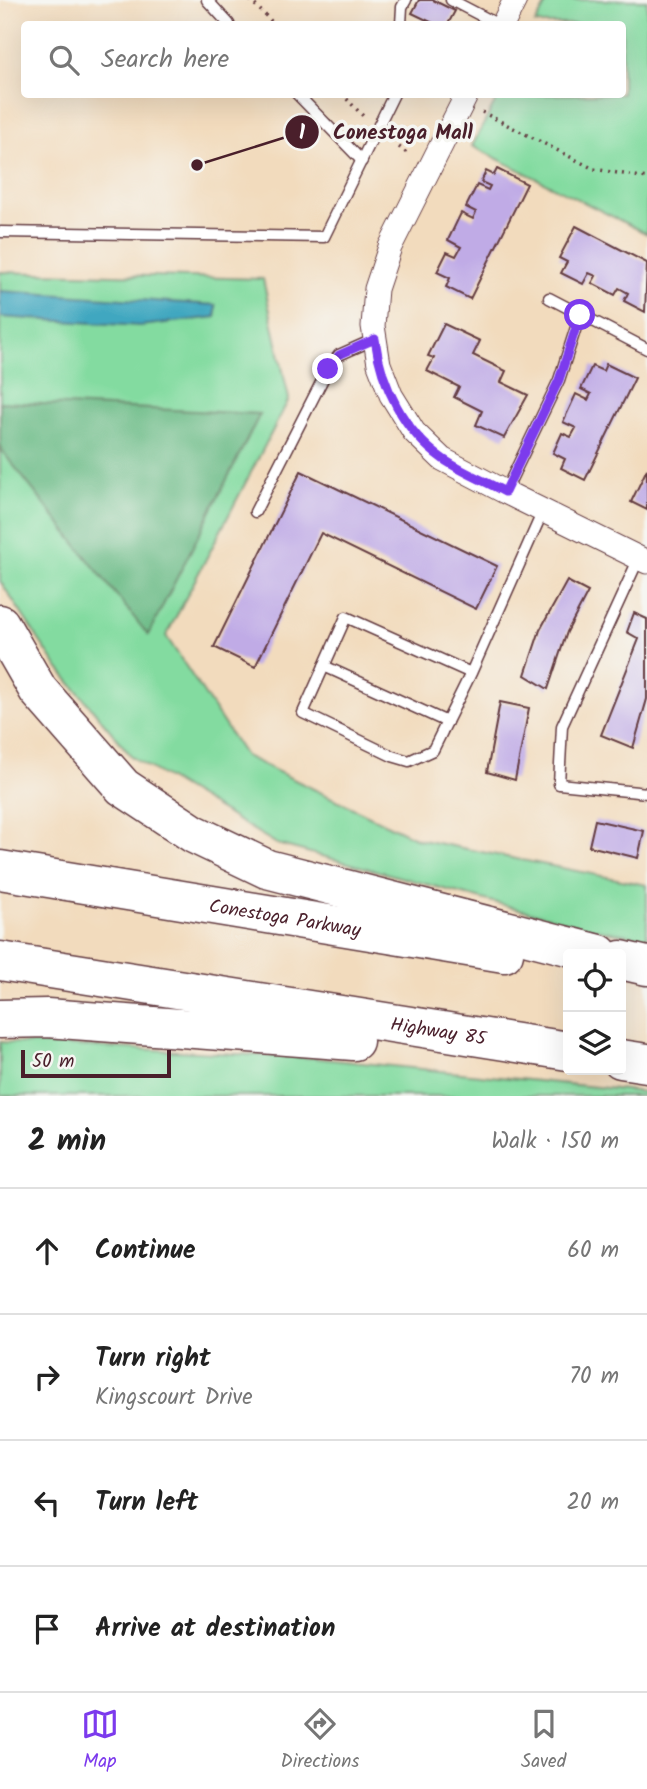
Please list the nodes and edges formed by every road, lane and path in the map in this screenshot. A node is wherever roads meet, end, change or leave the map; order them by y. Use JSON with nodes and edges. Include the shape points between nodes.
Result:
{"nodes":[{"id":1,"x":207,"y":0,"type":"edge"},
{"id":2,"x":250,"y":0,"type":"edge"},
{"id":3,"x":406,"y":0,"type":"edge"},
{"id":4,"x":451,"y":0,"type":"edge"},
{"id":5,"x":515,"y":0,"type":"edge"},
{"id":6,"x":226,"y":21,"type":"edge"},
{"id":7,"x":271,"y":21,"type":"edge"},
{"id":8,"x":401,"y":21,"type":"edge"},
{"id":9,"x":491,"y":21,"type":"edge"},
{"id":10,"x":504,"y":21,"type":"edge"},
{"id":11,"x":301,"y":98,"type":"edge"},
{"id":12,"x":346,"y":98,"type":"edge"},
{"id":13,"x":392,"y":98,"type":"edge"},
{"id":14,"x":465,"y":99,"type":"edge"},
{"id":15,"x":370,"y":123,"type":"dead end"},
{"id":16,"x":399,"y":147,"type":"dead end"},
{"id":17,"x":408,"y":154,"type":"dead end"},
{"id":18,"x":362,"y":161,"type":"junction"},
{"id":19,"x":647,"y":178,"type":"edge"},
{"id":20,"x":0,"y":232,"type":"edge"},
{"id":21,"x":549,"y":298,"type":"dead end"},
{"id":22,"x":580,"y":315,"type":"junction"},
{"id":23,"x":375,"y":339,"type":"junction"},
{"id":24,"x":647,"y":349,"type":"edge"},
{"id":25,"x":505,"y":492,"type":"junction"},
{"id":26,"x":543,"y":511,"type":"junction"},
{"id":27,"x":254,"y":512,"type":"dead end"},
{"id":28,"x":643,"y":560,"type":"edge"},
{"id":29,"x":0,"y":624,"type":"edge"},
{"id":30,"x":324,"y":666,"type":"junction"},
{"id":31,"x":471,"y":673,"type":"junction"},
{"id":32,"x":447,"y":722,"type":"junction"},
{"id":33,"x":647,"y":793,"type":"edge"},
{"id":34,"x":0,"y":870,"type":"edge"},
{"id":35,"x":579,"y":949,"type":"edge"},
{"id":36,"x":0,"y":961,"type":"edge"},
{"id":37,"x":626,"y":961,"type":"edge"},
{"id":38,"x":563,"y":962,"type":"edge"},
{"id":39,"x":647,"y":967,"type":"edge"},
{"id":40,"x":626,"y":973,"type":"edge"},
{"id":41,"x":647,"y":976,"type":"edge"},
{"id":42,"x":0,"y":1019,"type":"edge"},
{"id":43,"x":563,"y":1050,"type":"edge"},
{"id":44,"x":563,"y":1058,"type":"edge"},
{"id":45,"x":626,"y":1061,"type":"edge"},
{"id":46,"x":647,"y":1063,"type":"edge"}],
"edges":[{"from":1,"to":6,"type":"lane"},
{"from":2,"to":7,"type":"path"},
{"from":3,"to":8,"type":"lane"},
{"from":4,"to":9,"type":"lane"},
{"from":5,"to":10,"type":"street"},
{"from":11,"to":18,"type":"lane"},
{"from":12,"to":15,"type":"path"},
{"from":13,"to":18,"type":"lane"},
{"from":14,"to":19,"type":"path","via":[[594,170]]},
{"from":14,"to":23,"type":"street","via":[[390,247],[376,289]]},
{"from":16,"to":17,"type":"path"},
{"from":18,"to":20,"type":"lane","via":[[324,237]]},
{"from":21,"to":22,"type":"lane"},
{"from":22,"to":24,"type":"lane"},
{"from":22,"to":25,"type":"lane","via":[[559,380]]},
{"from":23,"to":25,"type":"street","via":[[390,395],[414,432],[442,459]]},
{"from":23,"to":27,"type":"lane","via":[[339,355],[328,369]]},
{"from":25,"to":26,"type":"street"},
{"from":26,"to":28,"type":"street"},
{"from":26,"to":31,"type":"lane"},
{"from":28,"to":33,"type":"lane","via":[[562,726],[559,784]]},
{"from":29,"to":35,"type":"highway","via":[[38,690],[123,787],[194,834],[267,869]]},
{"from":30,"to":31,"type":"lane","via":[[346,617]]},
{"from":30,"to":32,"type":"lane"},
{"from":30,"to":32,"type":"lane","via":[[303,713],[392,756],[409,761],[433,750]]},
{"from":31,"to":32,"type":"lane"},
{"from":34,"to":38,"type":"highway","name":"Conestoga Parkway"},
{"from":36,"to":43,"type":"highway","name":"Highway 85"},
{"from":37,"to":39,"type":"highway"},
{"from":40,"to":41,"type":"highway"},
{"from":42,"to":44,"type":"highway","via":[[60,1019]]},
{"from":45,"to":46,"type":"highway"}]}
